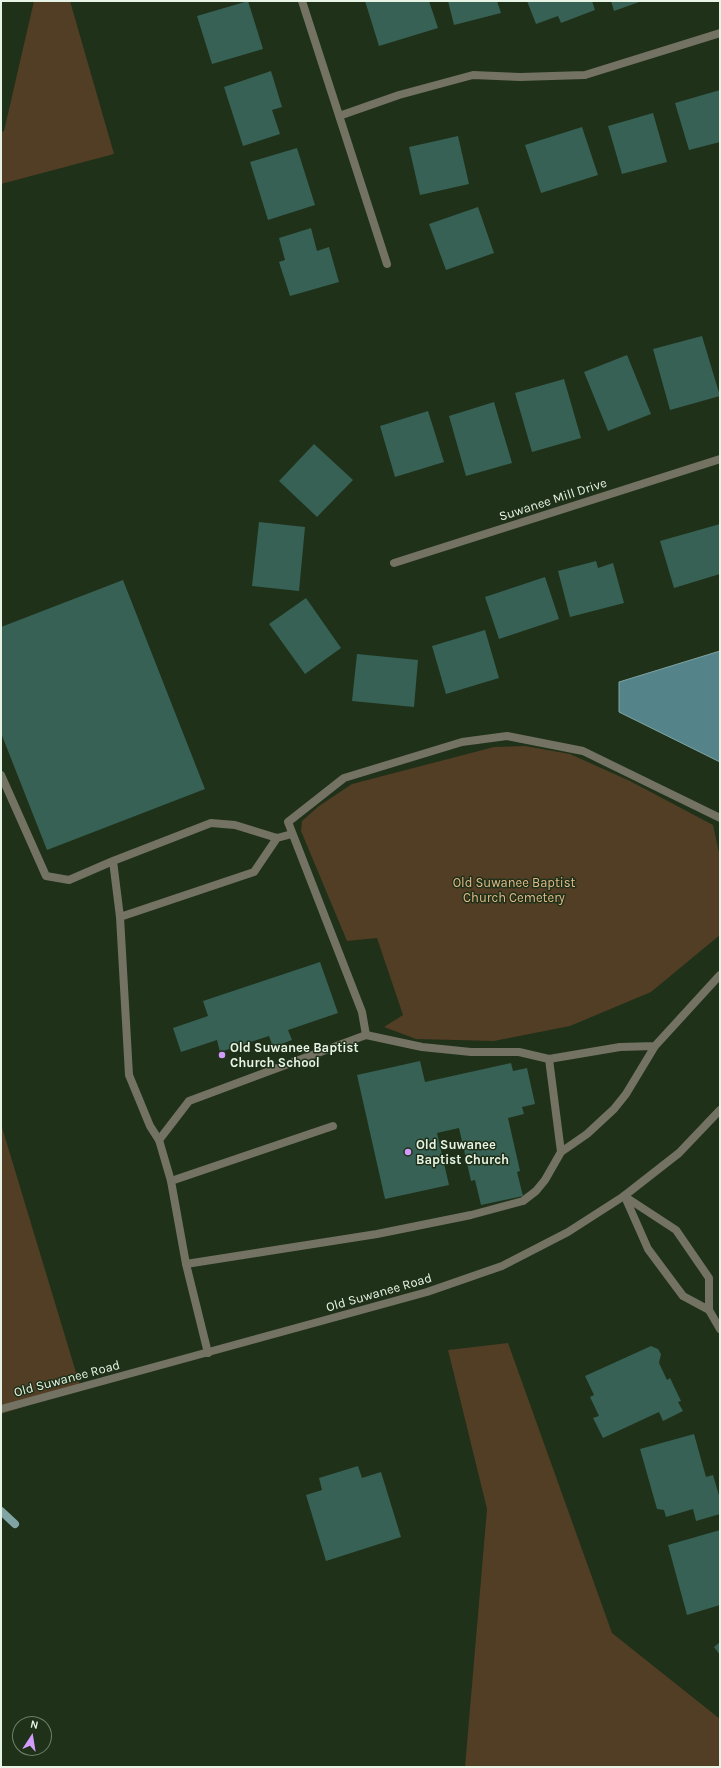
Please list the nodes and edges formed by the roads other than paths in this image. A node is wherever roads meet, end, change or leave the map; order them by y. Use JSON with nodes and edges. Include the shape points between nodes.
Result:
{"nodes":[{"id":1,"x":302,"y":1,"type":"edge"},
{"id":2,"x":720,"y":33,"type":"edge"},
{"id":3,"x":339,"y":116,"type":"junction"},
{"id":4,"x":387,"y":264,"type":"dead end"},
{"id":5,"x":720,"y":460,"type":"edge"},
{"id":6,"x":394,"y":563,"type":"dead end"},
{"id":7,"x":1,"y":775,"type":"edge"},
{"id":8,"x":720,"y":818,"type":"edge"},
{"id":9,"x":292,"y":834,"type":"junction"},
{"id":10,"x":277,"y":838,"type":"junction"},
{"id":11,"x":113,"y":861,"type":"junction"},
{"id":12,"x":120,"y":917,"type":"junction"},
{"id":13,"x":720,"y":975,"type":"edge"},
{"id":14,"x":366,"y":1035,"type":"junction"},
{"id":15,"x":655,"y":1046,"type":"junction"},
{"id":16,"x":549,"y":1059,"type":"junction"},
{"id":17,"x":720,"y":1110,"type":"edge"},
{"id":18,"x":333,"y":1126,"type":"dead end"},
{"id":19,"x":159,"y":1140,"type":"junction"},
{"id":20,"x":561,"y":1152,"type":"junction"},
{"id":21,"x":171,"y":1181,"type":"junction"},
{"id":22,"x":624,"y":1196,"type":"junction"},
{"id":23,"x":186,"y":1264,"type":"junction"},
{"id":24,"x":709,"y":1310,"type":"junction"},
{"id":25,"x":720,"y":1329,"type":"edge"},
{"id":26,"x":208,"y":1353,"type":"junction"},
{"id":27,"x":1,"y":1409,"type":"edge"}],
"edges":[{"from":1,"to":3,"type":"street"},
{"from":2,"to":3,"type":"street","via":[[585,75],[473,75],[399,95]]},
{"from":3,"to":4,"type":"street"},
{"from":5,"to":6,"type":"street","name":"Suwanee Mill Drive"},
{"from":7,"to":11,"type":"street","via":[[46,876],[69,880]]},
{"from":8,"to":9,"type":"street","via":[[583,751],[507,736],[462,742],[344,778],[288,822]]},
{"from":9,"to":10,"type":"street"},
{"from":9,"to":14,"type":"street","via":[[362,1012]]},
{"from":10,"to":11,"type":"street","via":[[235,825],[210,823]]},
{"from":10,"to":12,"type":"street","via":[[254,872]]},
{"from":11,"to":12,"type":"street"},
{"from":12,"to":19,"type":"street","via":[[129,1075],[150,1126]]},
{"from":13,"to":15,"type":"street"},
{"from":14,"to":16,"type":"street","via":[[422,1047],[471,1052],[513,1052]]},
{"from":14,"to":19,"type":"street","via":[[189,1101]]},
{"from":15,"to":16,"type":"street","via":[[620,1047]]},
{"from":15,"to":20,"type":"street","via":[[614,1109],[587,1134]]},
{"from":16,"to":20,"type":"street"},
{"from":17,"to":22,"type":"street","name":"Old Suwanee Road","via":[[679,1153]]},
{"from":18,"to":21,"type":"street"},
{"from":19,"to":21,"type":"street"},
{"from":20,"to":23,"type":"street","via":[[545,1180],[523,1201],[376,1234]]},
{"from":21,"to":23,"type":"street"},
{"from":22,"to":24,"type":"street","via":[[648,1249],[683,1296]]},
{"from":22,"to":24,"type":"street","via":[[676,1230],[709,1278]]},
{"from":22,"to":26,"type":"street","name":"Old Suwanee Road","via":[[568,1232],[502,1266],[427,1292]]},
{"from":23,"to":26,"type":"street"},
{"from":24,"to":25,"type":"street"},
{"from":26,"to":27,"type":"street","name":"Old Suwanee Road"}]}
